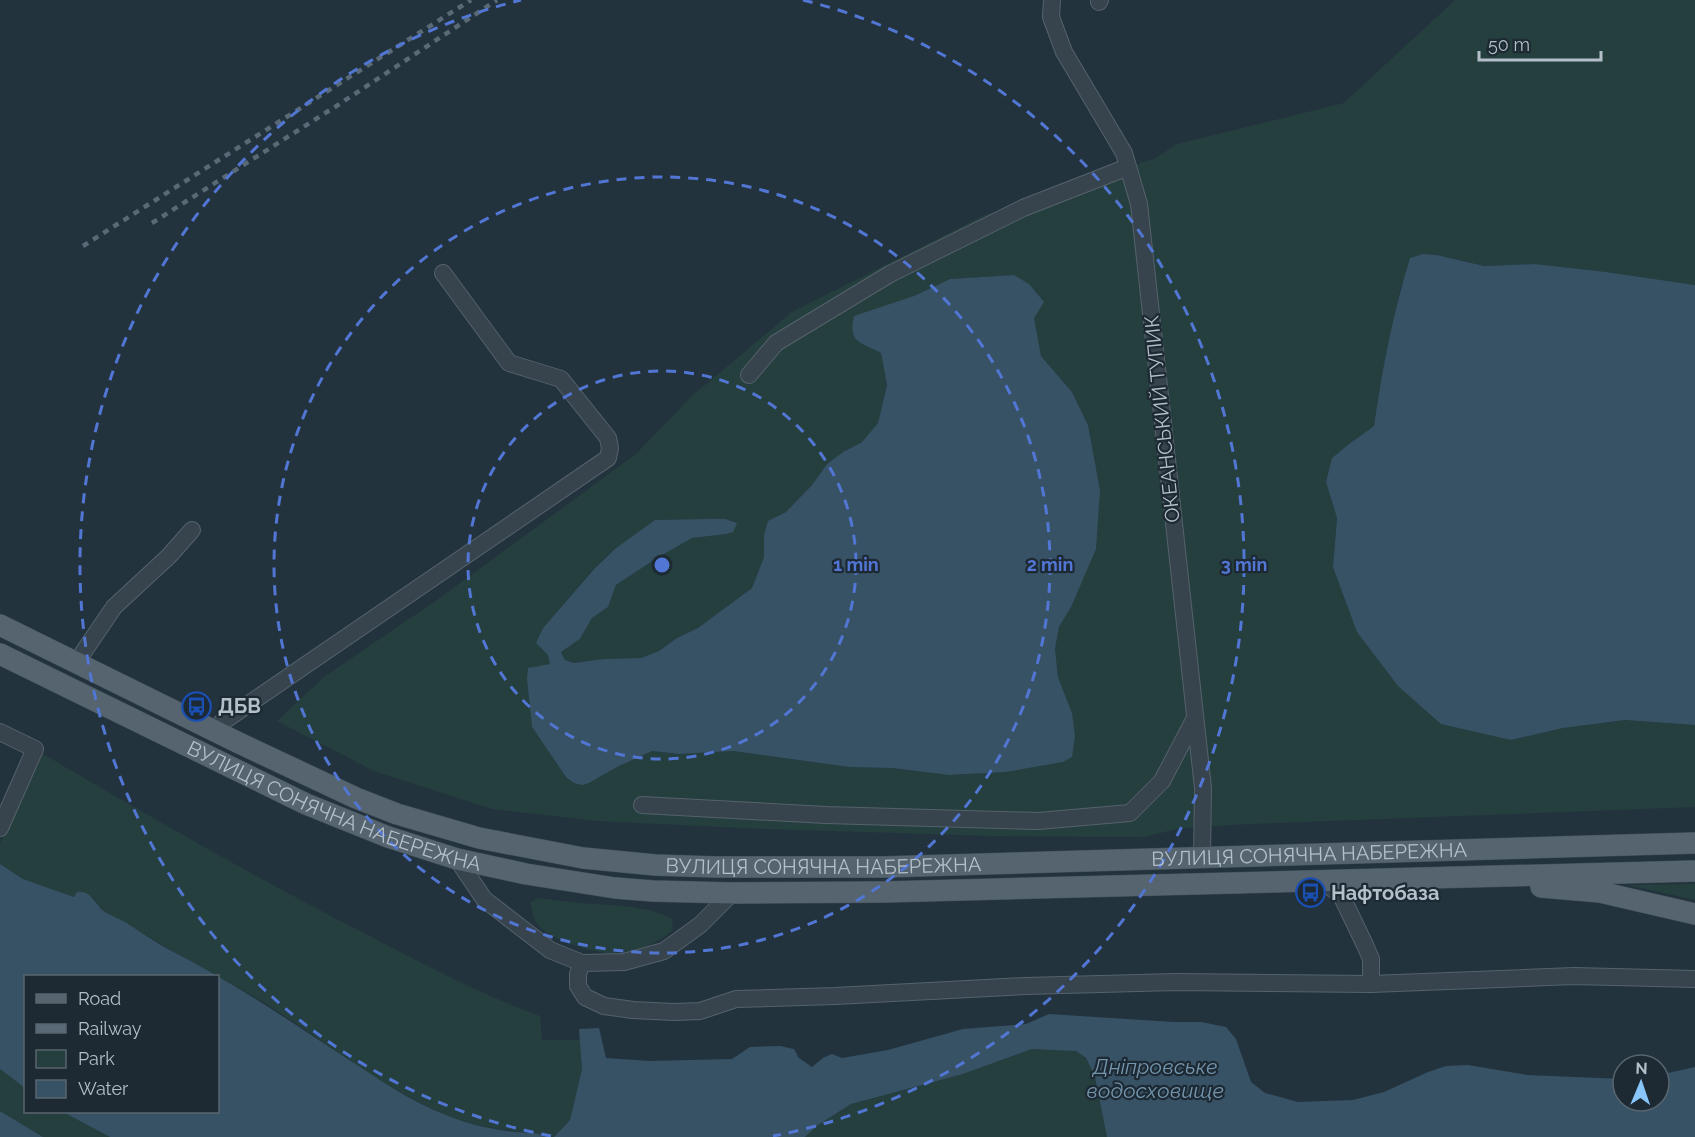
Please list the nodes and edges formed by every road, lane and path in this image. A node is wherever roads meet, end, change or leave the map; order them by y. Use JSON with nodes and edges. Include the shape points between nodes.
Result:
{"nodes":[{"id":1,"x":1052,"y":0,"type":"edge"},
{"id":2,"x":1128,"y":167,"type":"junction"},
{"id":3,"x":443,"y":273,"type":"dead end"},
{"id":4,"x":749,"y":375,"type":"dead end"},
{"id":5,"x":192,"y":530,"type":"dead end"},
{"id":6,"x":0,"y":625,"type":"edge"},
{"id":7,"x":0,"y":654,"type":"edge"},
{"id":8,"x":76,"y":663,"type":"junction"},
{"id":9,"x":1195,"y":718,"type":"junction"},
{"id":10,"x":0,"y":732,"type":"edge"},
{"id":11,"x":216,"y":732,"type":"junction"},
{"id":12,"x":642,"y":805,"type":"dead end"},
{"id":13,"x":0,"y":828,"type":"edge"},
{"id":14,"x":1695,"y":843,"type":"edge"},
{"id":15,"x":1202,"y":857,"type":"junction"},
{"id":16,"x":457,"y":859,"type":"junction"},
{"id":17,"x":1695,"y":871,"type":"edge"},
{"id":18,"x":1448,"y":878,"type":"junction"},
{"id":19,"x":1322,"y":881,"type":"junction"},
{"id":20,"x":732,"y":893,"type":"junction"},
{"id":21,"x":1695,"y":914,"type":"edge"},
{"id":22,"x":582,"y":963,"type":"junction"},
{"id":23,"x":1695,"y":979,"type":"edge"},
{"id":24,"x":1371,"y":984,"type":"junction"}],
"edges":[{"from":1,"to":2,"type":"street","name":"ОКЕАНСЬКИЙ ТУПИК","via":[[1051,17],[1064,52],[1124,153]]},
{"from":2,"to":4,"type":"street","via":[[1023,208],[890,274],[776,343]]},
{"from":2,"to":9,"type":"street","name":"ОКЕАНСЬКИЙ ТУПИК","via":[[1139,204]]},
{"from":3,"to":11,"type":"street","via":[[509,363],[561,379],[608,438],[608,458],[221,723]]},
{"from":5,"to":8,"type":"street","via":[[170,556],[114,607]]},
{"from":6,"to":8,"type":"main road","name":"ВУЛИЦЯ СОНЯЧНА НАБЕРЕЖНА"},
{"from":7,"to":16,"type":"main road","name":"ВУЛИЦЯ СОНЯЧНА НАБЕРЕЖНА","via":[[306,804]]},
{"from":8,"to":11,"type":"main road","name":"ВУЛИЦЯ СОНЯЧНА НАБЕРЕЖНА"},
{"from":9,"to":12,"type":"street","via":[[1162,781],[1130,813],[1038,821]]},
{"from":9,"to":15,"type":"street","name":"ОКЕАНСЬКИЙ ТУПИК","via":[[1203,788]]},
{"from":10,"to":13,"type":"street","via":[[35,749]]},
{"from":11,"to":15,"type":"main road","name":"ВУЛИЦЯ СОНЯЧНА НАБЕРЕЖНА","via":[[396,814],[479,838],[583,858],[655,865],[883,867]]},
{"from":14,"to":15,"type":"main road","name":"ВУЛИЦЯ СОНЯЧНА НАБЕРЕЖНА"},
{"from":16,"to":20,"type":"main road","name":"ВУЛИЦЯ СОНЯЧНА НАБЕРЕЖНА","via":[[615,888]]},
{"from":16,"to":22,"type":"street","via":[[484,899],[550,950]]},
{"from":17,"to":18,"type":"main road","name":"ВУЛИЦЯ СОНЯЧНА НАБЕРЕЖНА"},
{"from":18,"to":19,"type":"main road","name":"ВУЛИЦЯ СОНЯЧНА НАБЕРЕЖНА"},
{"from":18,"to":21,"type":"main road","via":[[1600,892]]},
{"from":19,"to":20,"type":"main road","name":"ВУЛИЦЯ СОНЯЧНА НАБЕРЕЖНА"},
{"from":19,"to":24,"type":"street","via":[[1341,896],[1351,915],[1371,959]]},
{"from":20,"to":22,"type":"street","via":[[700,926],[664,951],[624,962]]},
{"from":22,"to":24,"type":"street","via":[[578,986],[585,998],[623,1009],[674,1012],[700,1011],[736,999],[1024,986],[1176,982]]},
{"from":23,"to":24,"type":"street","via":[[1574,976]]}]}
